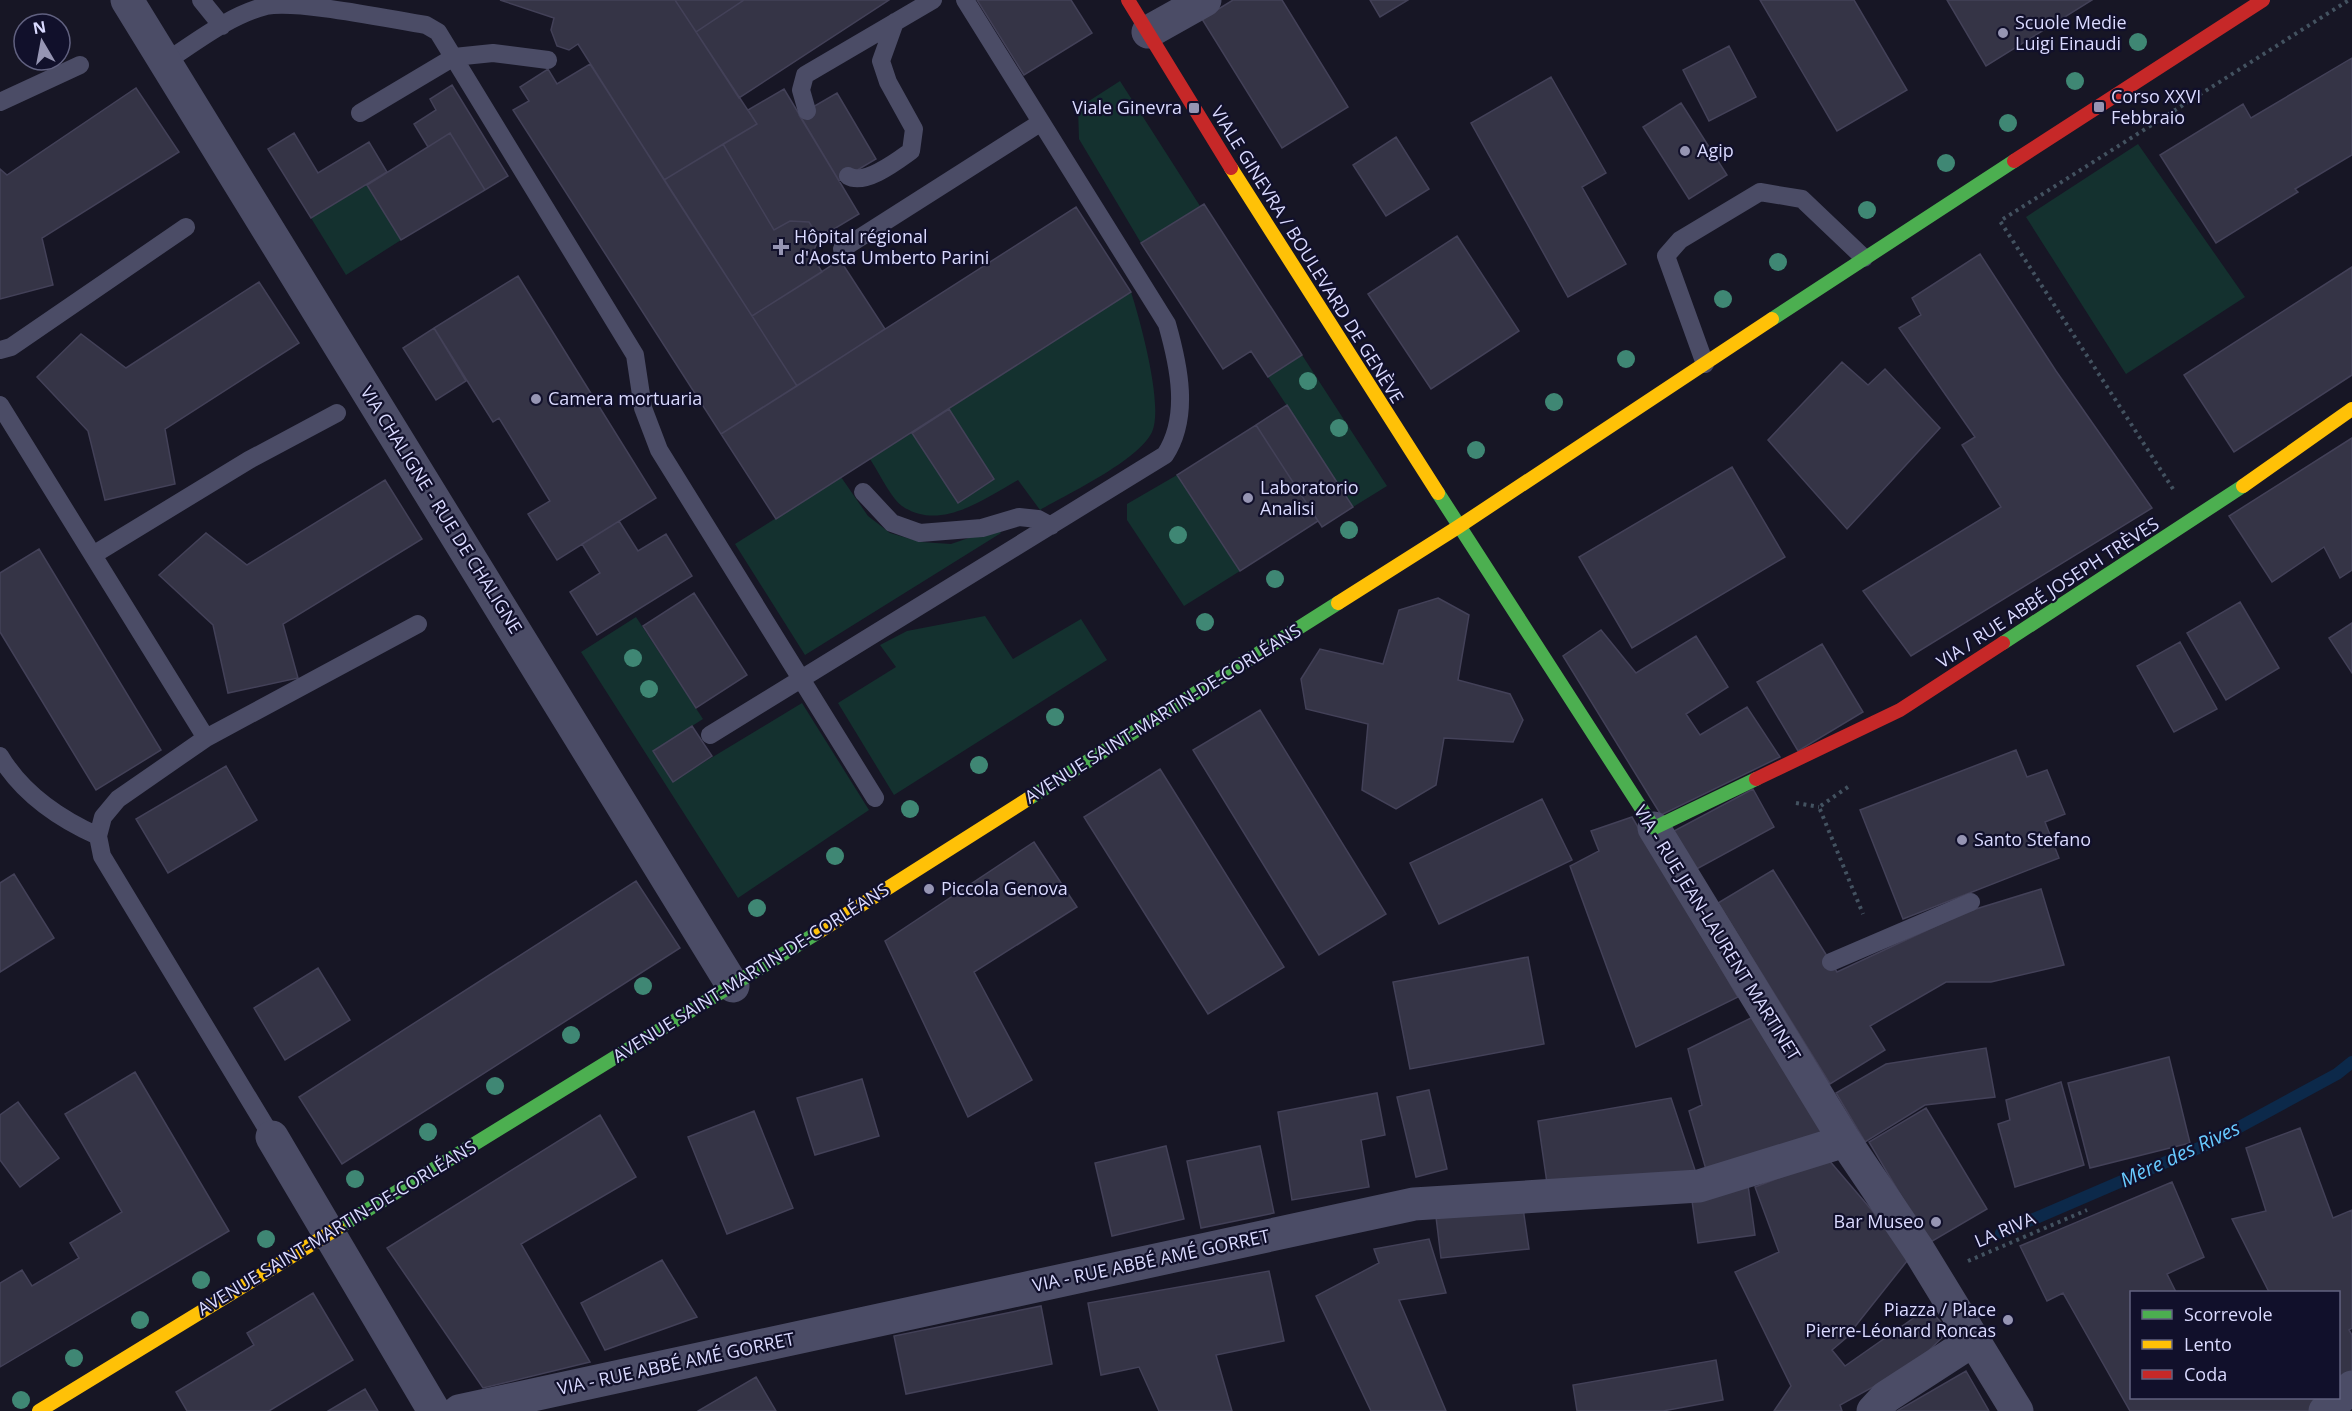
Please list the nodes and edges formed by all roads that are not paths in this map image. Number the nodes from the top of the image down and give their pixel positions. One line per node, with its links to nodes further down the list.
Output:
1 (127, 0): 13 (street, VIA CHALIGNE - RUE DE CHALIGNE)
2 (201, 0): 9 (lane)
3 (933, 0): 8 (lane)
4 (965, 0): 18 (lane)
5 (1128, 0): 10 (street, VIALE GINEVRA / BOULEVARD DE GENÈVE)
6 (1205, 0): 10 (street)
7 (2263, 0): 22 (street, AVENUE SAINT-MARTIN-DE-CORLÉANS)
8 (895, 22): 16 (lane); 19 (lane)
9 (222, 26): 11 (lane); 13 (lane)
10 (1148, 32): 30 (street, VIALE GINEVRA / BOULEVARD DE GENÈVE)
11 (454, 57): 12 (lane); 17 (lane); 33 (lane)
12 (548, 60)
13 (165, 62): 42 (street, VIA CHALIGNE - RUE DE CHALIGNE)
14 (80, 65): 15 (lane)
15 (0, 102)
16 (807, 111)
17 (360, 113)
18 (1040, 123): 21 (lane); 29 (lane)
19 (848, 176)
20 (186, 227): 23 (lane)
21 (842, 249)
22 (1864, 258): 24 (street, AVENUE SAINT-MARTIN-DE-CORLÉANS); 24 (lane)
23 (0, 350)
24 (1705, 364): 30 (street, AVENUE SAINT-MARTIN-DE-CORLÉANS)
25 (0, 405): 31 (lane)
26 (2352, 409): 38 (street, VIA / RUE ABBÉ JOSEPH TRÈVES)
27 (338, 413): 31 (lane)
28 (863, 492): 29 (lane)
29 (1051, 526): 33 (lane)
30 (1458, 527): 38 (street, VIA - RUE JEAN-LAURENT MARTINET); 42 (street, AVENUE SAINT-MARTIN-DE-CORLÉANS)
31 (93, 555): 35 (lane)
32 (418, 624): 35 (lane)
33 (802, 680): 34 (lane); 37 (lane)
34 (710, 735)
35 (206, 738): 39 (lane)
36 (0, 756): 39 (lane)
37 (875, 798)
38 (1654, 828): 44 (street, VIA - RUE JEAN-LAURENT MARTINET)
39 (98, 836): 43 (lane)
40 (1971, 902): 41 (lane)
41 (1831, 962)
42 (734, 986): 45 (street, AVENUE SAINT-MARTIN-DE-CORLÉANS)
43 (272, 1137): 45 (street)
44 (1845, 1142): 46 (street, VIA - RUE JEAN-LAURENT MARTINET); 52 (street, VIA - RUE ABBÉ AMÉ GORRET)
45 (328, 1233): 50 (street, AVENUE SAINT-MARTIN-DE-CORLÉANS); 51 (street)
46 (1974, 1340): 53 (street); 54 (street, VIA - RUE JEAN-LAURENT MARTINET)
47 (2352, 1387): 48 (street)
48 (2340, 1398)
49 (2338, 1399): 55 (street)
50 (39, 1411)
51 (434, 1411)
52 (459, 1411)
53 (1873, 1411)
54 (2017, 1411)
55 (2325, 1411)

